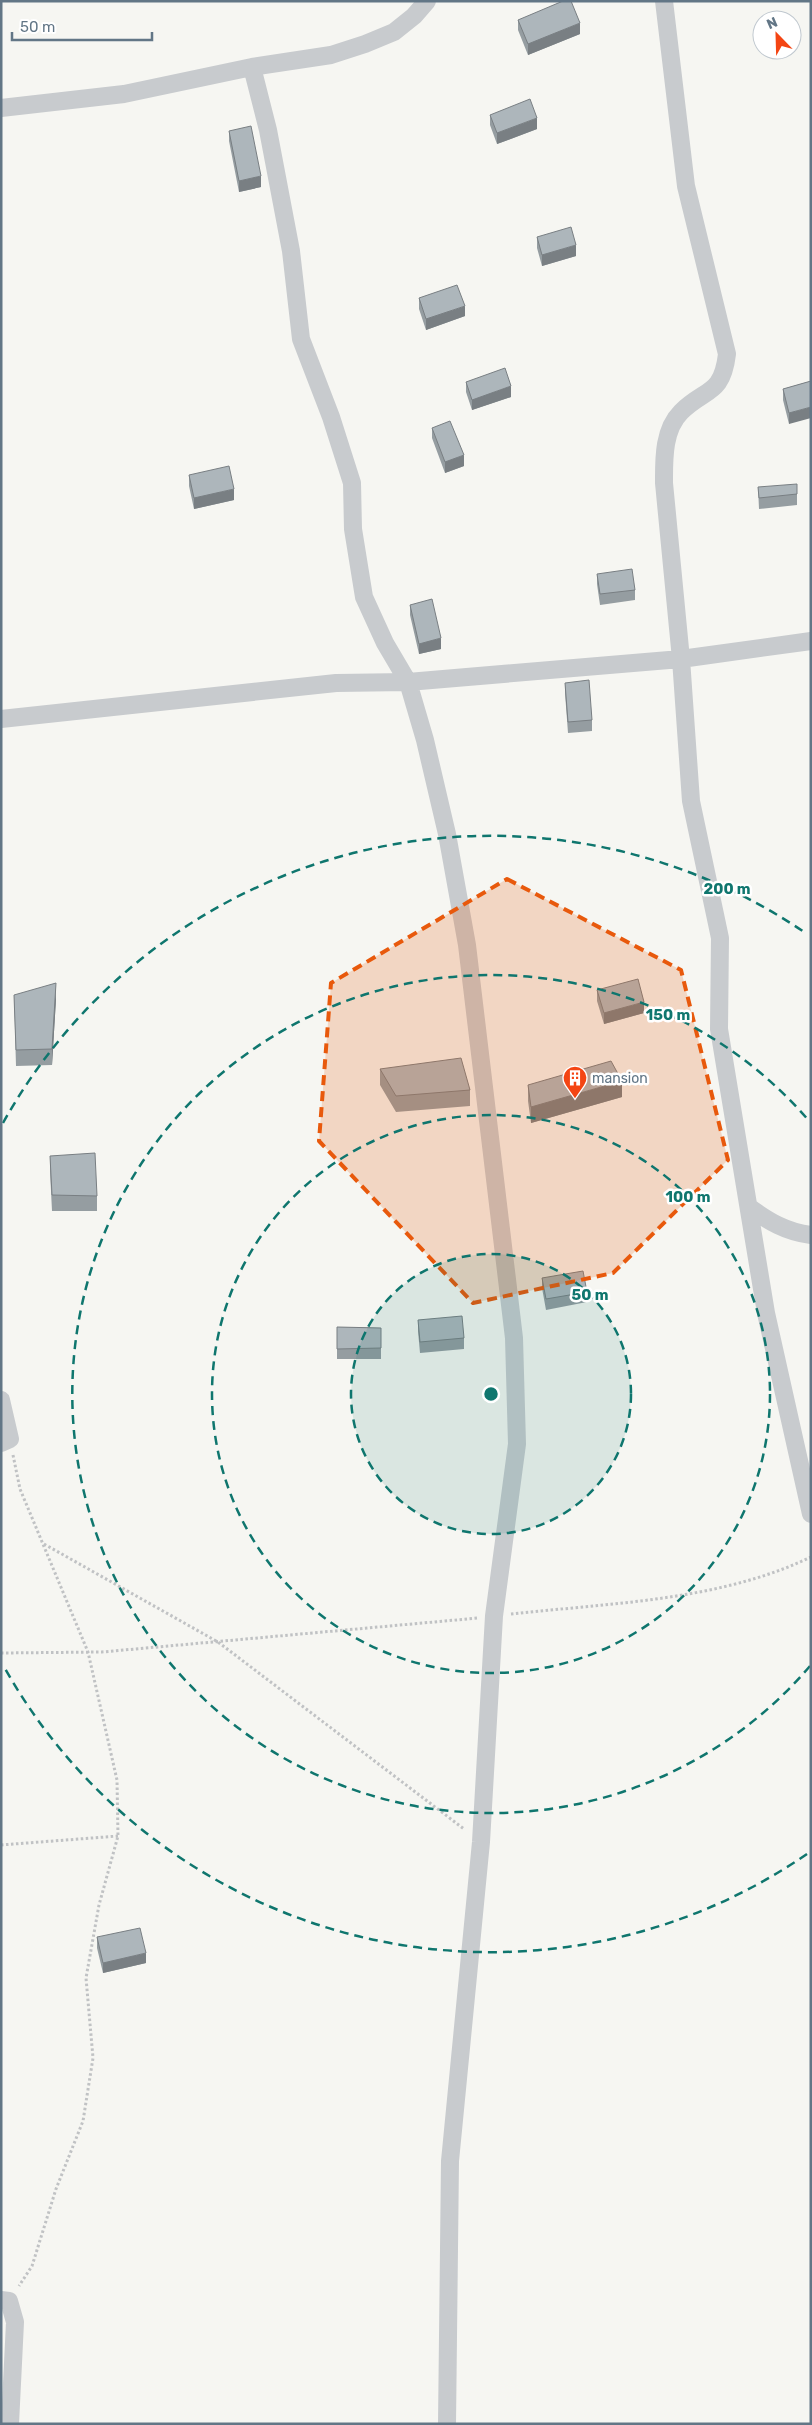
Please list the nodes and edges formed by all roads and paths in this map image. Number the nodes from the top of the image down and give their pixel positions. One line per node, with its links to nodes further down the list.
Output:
1 (426, 1): 3 (street)
2 (664, 1): 6 (street)
3 (252, 67): 4 (street); 7 (street)
4 (1, 108)
5 (811, 640): 6 (street)
6 (681, 659): 7 (street); 9 (street)
7 (408, 682): 8 (street); 16 (street)
8 (1, 719)
9 (749, 1207): 10 (street); 13 (street)
10 (811, 1235)
11 (1, 1400): 12 (street)
12 (6, 1441): 14 (path)
13 (811, 1514)
14 (43, 1544): 17 (path); 19 (path)
15 (811, 1557): 16 (path)
16 (494, 1616): 17 (path); 21 (street)
17 (218, 1642): 19 (path); 21 (path)
18 (1, 1652): 19 (path)
19 (88, 1652): 20 (path)
20 (118, 1836): 22 (path); 23 (path)
21 (481, 1842): 27 (street)
22 (1, 1845)
23 (5, 2300): 24 (street)
24 (15, 2322): 25 (street); 26 (street)
25 (1, 2341)
26 (10, 2424)
27 (447, 2424)

